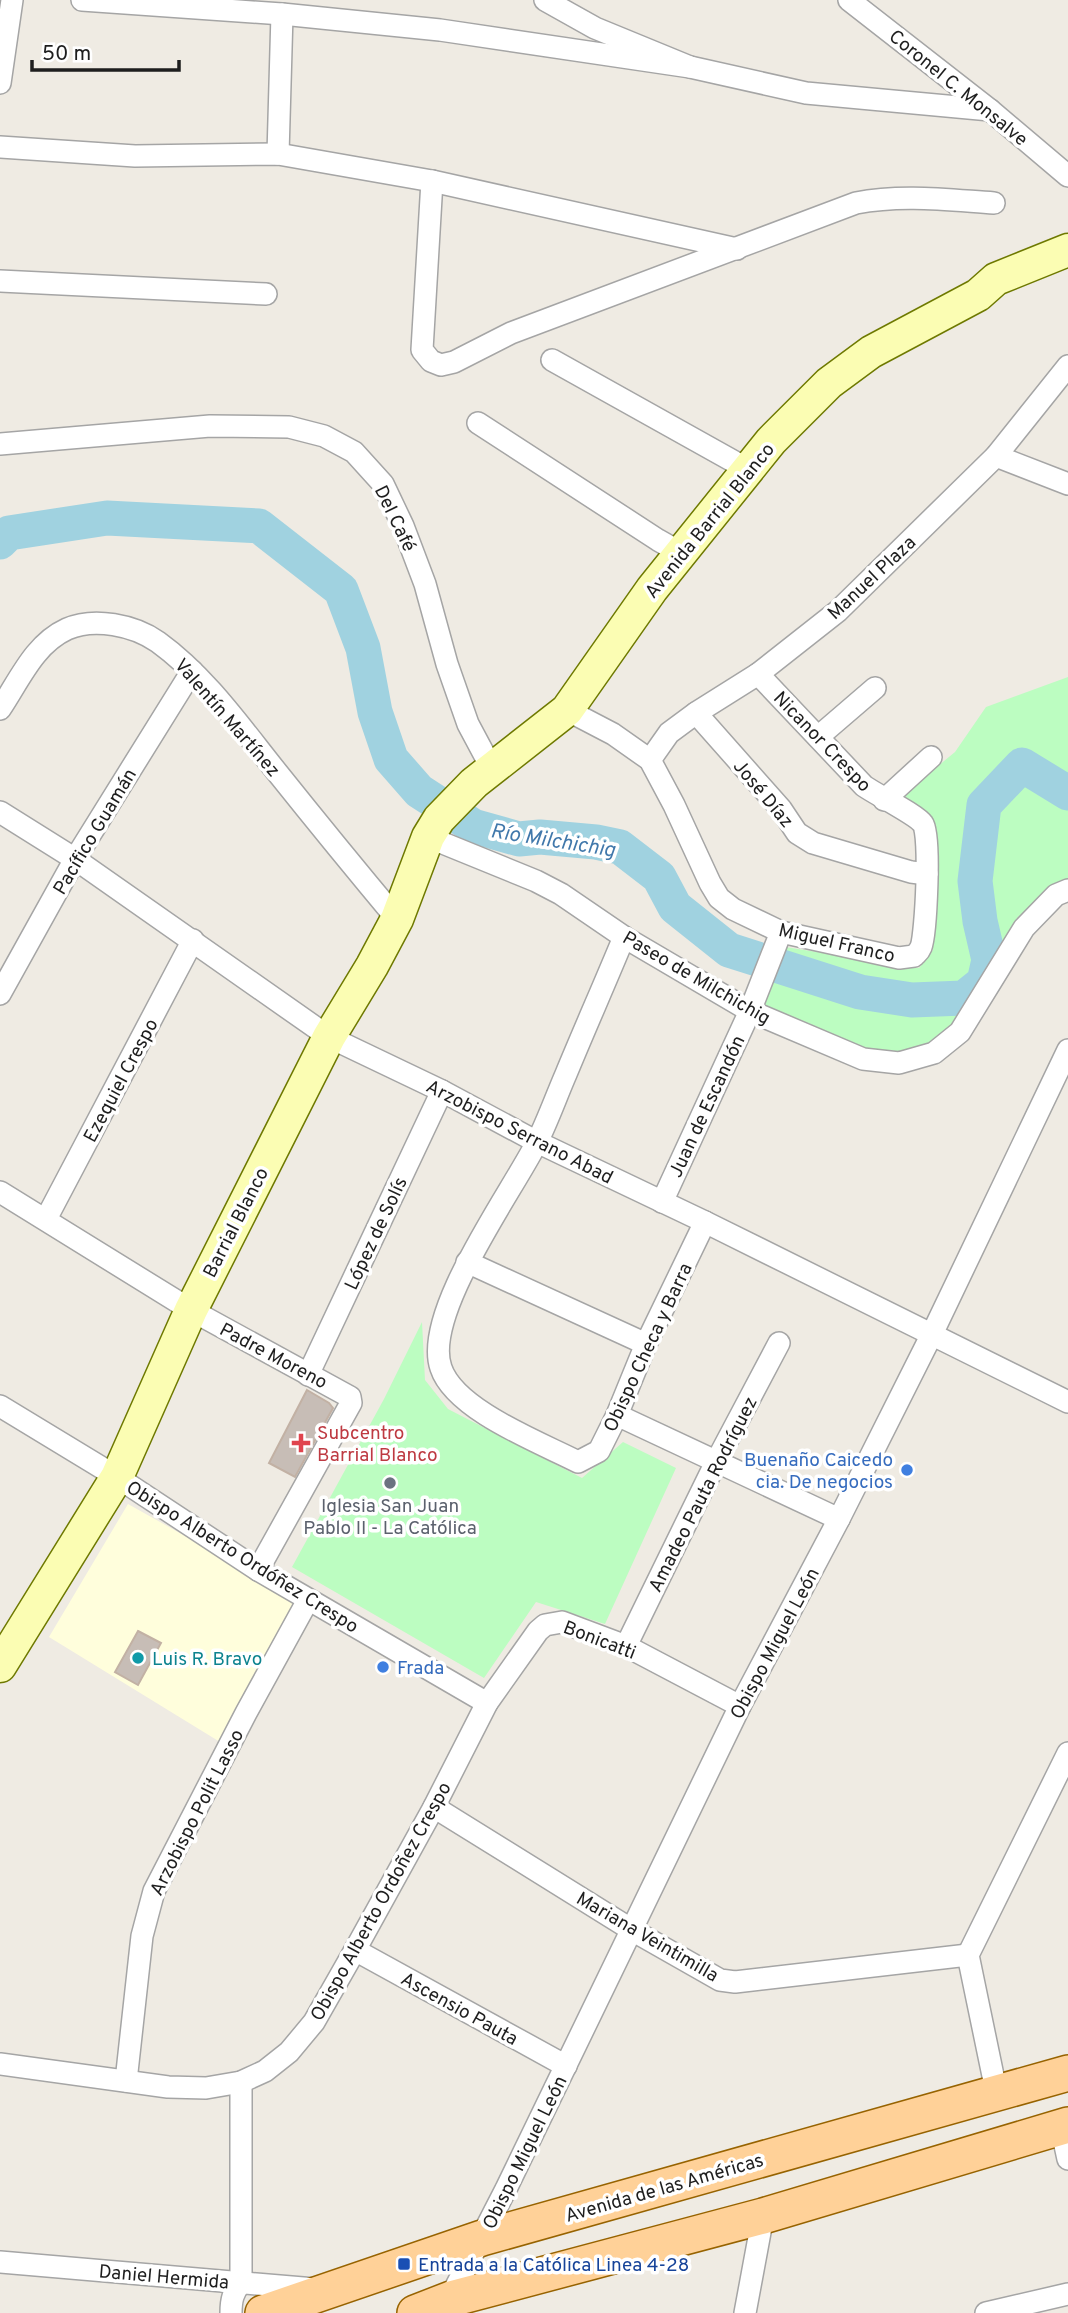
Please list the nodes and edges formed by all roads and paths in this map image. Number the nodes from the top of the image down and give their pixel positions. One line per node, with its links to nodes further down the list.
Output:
1 (12, 0): 7 (street)
2 (82, 0): 5 (street)
3 (545, 0): 6 (street)
4 (849, 0): 8 (street, Coronel C. Monsalve)
5 (282, 14): 6 (street); 10 (street)
6 (690, 67): 8 (street)
7 (0, 83)
8 (990, 110): 11 (street, Coronel C. Monsalve)
9 (0, 147): 10 (street)
10 (278, 154): 12 (street)
11 (1068, 176)
12 (432, 181): 14 (street); 14 (street)
13 (994, 203): 14 (street)
14 (737, 249)
15 (1068, 250): 19 (street, Avenida Barrial Blanco)
16 (1068, 269): 19 (street, Avenida Barrial Blanco)
17 (0, 281): 18 (street)
18 (266, 294)
19 (978, 295): 25 (street, Avenida Barrial Blanco)
20 (552, 360): 25 (street)
21 (1068, 366): 24 (street, Manuel Plaza)
22 (478, 423): 27 (street)
23 (0, 444): 37 (street, Del Café)
24 (996, 456): 26 (street); 29 (street, Manuel Plaza)
25 (749, 470): 27 (street, Avenida Barrial Blanco)
26 (1068, 484)
27 (681, 553): 32 (street, Avenida Barrial Blanco)
28 (192, 671): 31 (street, Valentín Martínez); 42 (street, Pacífico Guamán); 45 (street, Valentín Martínez)
29 (758, 674): 33 (street, Manuel Plaza); 34 (street, Nicanor Crespo)
30 (875, 688): 34 (street)
31 (0, 709)
32 (566, 710): 36 (street, Miguel Franco); 37 (street, Avenida Barrial Blanco)
33 (696, 713): 36 (street, Manuel Plaza); 43 (street, José Díaz)
34 (818, 737): 38 (street, Nicanor Crespo)
35 (930, 757): 38 (street)
36 (650, 760): 47 (street, Miguel Franco)
37 (483, 776): 40 (street, Barrial Blanco)
38 (884, 800): 41 (street, Nicanor Crespo)
39 (0, 812): 42 (street, Arzobispo Serrano Abad)
40 (433, 828): 45 (street, Barrial Blanco); 46 (street, Paseo de Milchichig)
41 (926, 828): 43 (street, Miguel Franco)
42 (75, 859): 48 (street, Arzobispo Serrano Abad); 49 (street, Pacífico Guamán)
43 (927, 874): 47 (street, Miguel Franco)
44 (1068, 890): 50 (street, Paseo de Milchichig)
45 (397, 919): 51 (street, Barrial Blanco)
46 (624, 937): 50 (street, Paseo de Milchichig); 54 (street)
47 (778, 939): 50 (street, Juan de Escandón)
48 (193, 940): 51 (street, Arzobispo Serrano Abad); 57 (street, Ezequiel Crespo)
49 (0, 994)
50 (753, 1002): 56 (street, Juan de Escandón)
51 (329, 1037): 53 (street, Arzobispo Serrano Abad); 60 (street, Barrial Blanco)
52 (1068, 1050): 61 (street, Obispo Miguel León)
53 (442, 1091): 54 (street, Arzobispo Serrano Abad); 64 (street, López de Solís)
54 (537, 1142): 56 (street, Arzobispo Serrano Abad); 59 (street)
55 (0, 1192): 57 (street, Padre Moreno)
56 (662, 1202): 58 (street, Arzobispo Serrano Abad)
57 (46, 1219): 60 (street, Padre Moreno)
58 (705, 1222): 61 (street, Arzobispo Serrano Abad); 63 (street, Obispo Checa y Barra)
59 (467, 1262): 63 (street); 67 (street, Obispo Checa y Barra)
60 (191, 1310): 64 (street, Padre Moreno); 69 (street, Barrial Blanco)
61 (932, 1334): 65 (street, Arzobispo Serrano Abad); 70 (street, Obispo Miguel León)
62 (779, 1343): 68 (street, Amadeo Pauta Rodríguez)
63 (646, 1344): 67 (street, Obispo Checa y Barra)
64 (308, 1376): 71 (street, Padre Moreno)
65 (1068, 1402)
66 (0, 1406): 69 (street, Obispo Alberto Ordóñez Crespo)
67 (617, 1415): 68 (street)
68 (716, 1462): 70 (street); 73 (street, Amadeo Pauta Rodríguez)
69 (117, 1477): 71 (street, Obispo Alberto Ordóñez Crespo); 74 (street, Barrial Blanco)
70 (839, 1519): 76 (street, Obispo Miguel León)
71 (258, 1570): 72 (street, Obispo Alberto Ordóñez Crespo)
72 (308, 1600): 75 (street, Obispo Alberto Ordóñez Crespo); 85 (street, Arzobispo Polit Lasso)
73 (626, 1646): 75 (street, Bonicatti); 76 (street, Bonicatti)
74 (0, 1666)
75 (487, 1703): 78 (street, Obispo Alberto Ordoñez Crespo)
76 (740, 1706): 79 (street, Obispo Miguel León)
77 (1068, 1753): 81 (street)
78 (434, 1807): 79 (street, Mariana Veintimilla); 80 (street, Obispo Alberto Ordoñez Crespo)
79 (632, 1930): 81 (street, Mariana Veintimilla); 83 (street, Obispo Miguel León)
80 (355, 1950): 83 (street, Ascensio Pauta); 86 (street, Obispo Alberto Ordoñez Crespo)
81 (968, 1955): 87 (street)
82 (0, 2064): 85 (street, Obispo Alberto Ordoñez Crespo)
83 (566, 2066): 90 (street, Obispo Miguel León)
84 (1068, 2073): 87 (main road, Avenida de las Américas)
85 (126, 2081): 86 (street, Obispo Alberto Ordoñez Crespo)
86 (242, 2082): 92 (street)
87 (997, 2095): 90 (main road, Avenida de las Américas)
88 (1066, 2137): 89 (main road)
89 (763, 2216): 95 (main road); 99 (street)
90 (482, 2238): 93 (main road, Avenida de las Américas); 95 (street, Obispo Miguel León)
91 (0, 2262): 92 (street, Daniel Hermida)
92 (242, 2283): 93 (street, Daniel Hermida); 96 (street)
93 (327, 2290): 97 (main road, Avenida de las Américas)
94 (1068, 2294): 100 (street)
95 (445, 2306): 98 (main road)
96 (231, 2313)
97 (264, 2313)
98 (415, 2313)
99 (745, 2313)
100 (986, 2313)

